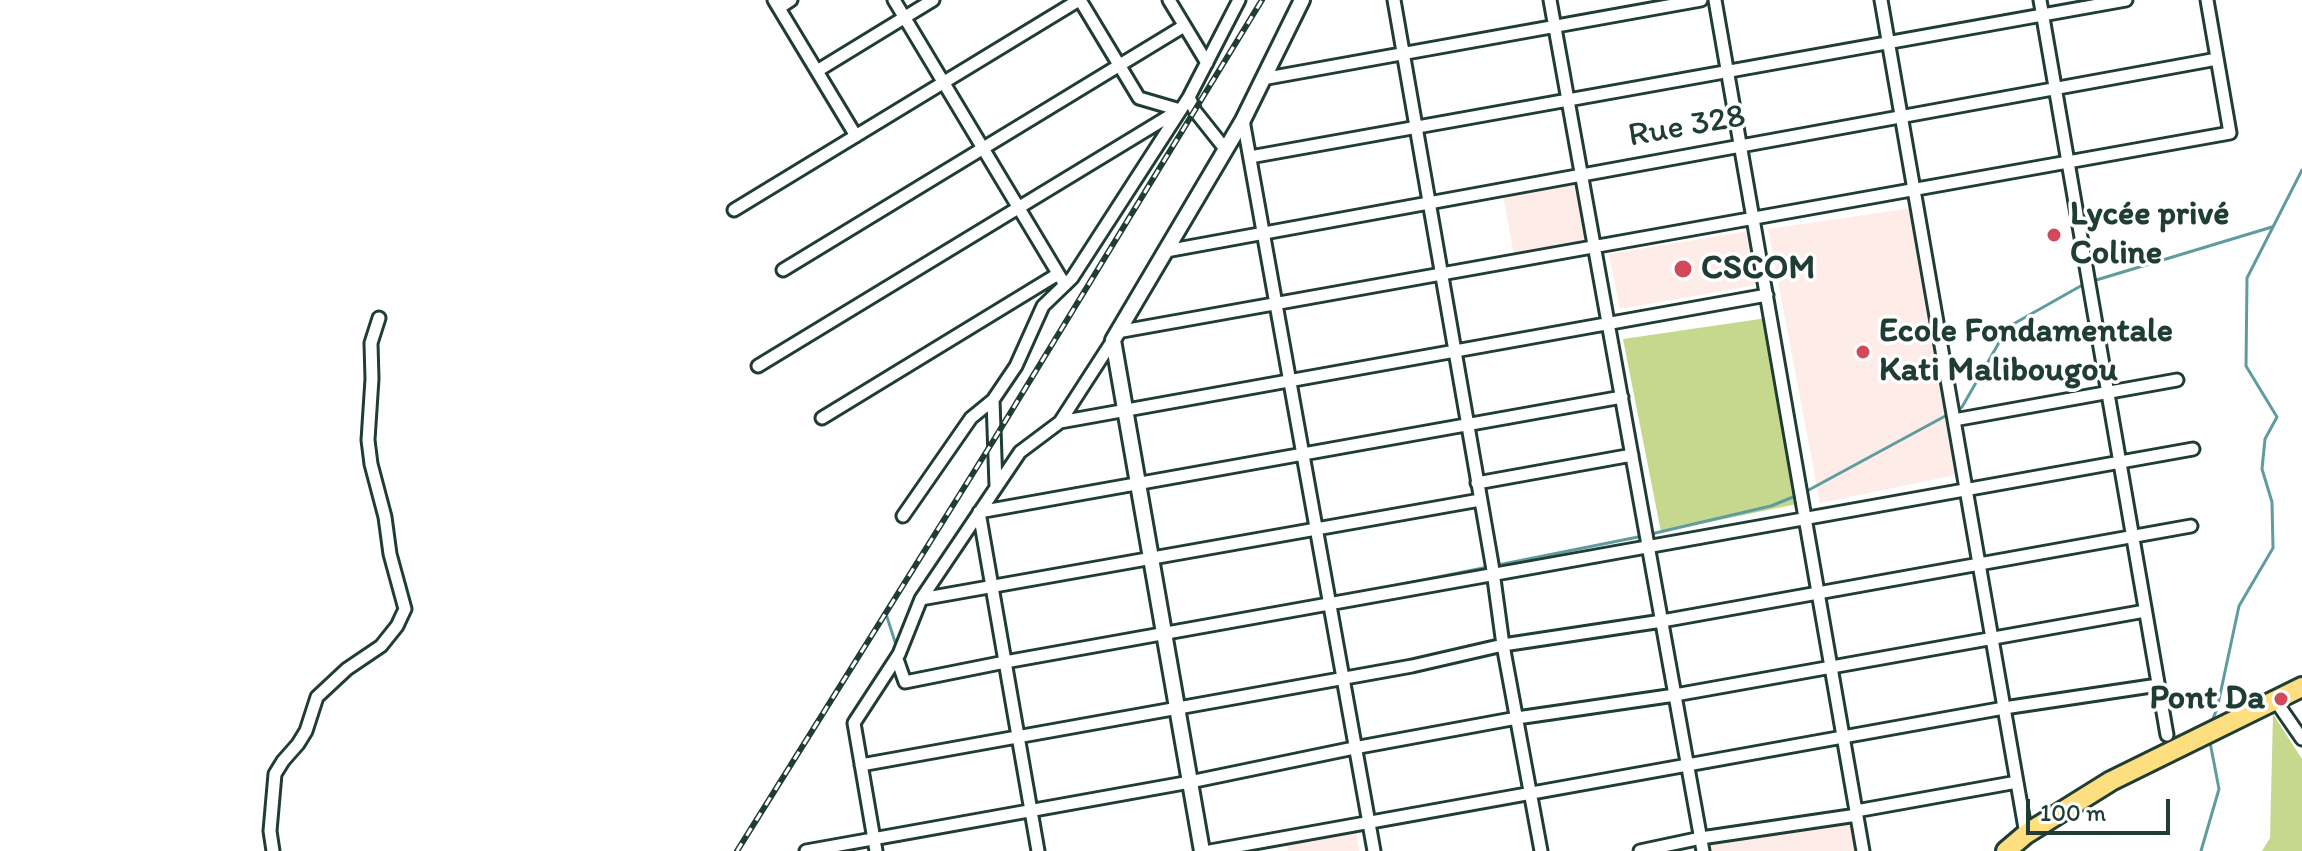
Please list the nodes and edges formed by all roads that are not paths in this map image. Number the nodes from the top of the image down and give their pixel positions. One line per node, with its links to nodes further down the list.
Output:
1 (791, 0): 16 (street)
2 (894, 0): 18 (street)
3 (933, 0): 18 (street)
4 (1079, 0): 25 (street); 29 (street)
5 (1169, 0): 19 (street)
6 (1239, 0): 24 (street)
7 (1302, 0): 28 (street)
8 (1394, 0): 22 (street)
9 (1550, 0): 20 (street)
10 (1701, 0): 20 (street)
11 (1715, 0): 27 (street)
12 (1881, 0): 21 (street)
13 (2040, 0): 17 (street)
14 (2126, 0): 17 (street)
15 (2207, 0): 23 (street)
16 (776, 4): 26 (street)
17 (2043, 15): 21 (street); 30 (street)
18 (905, 18): 26 (street); 29 (street)
19 (1184, 26): 24 (street); 25 (street)
20 (1555, 26): 22 (street); 32 (street)
21 (1889, 43): 27 (street); 34 (street)
22 (1403, 53): 28 (street); 36 (street)
23 (2217, 59): 30 (street, Rue 328); 42 (street)
24 (1207, 63): 31 (street)
25 (1119, 65): 33 (street); 39 (street)
26 (817, 71): 37 (street)
27 (1728, 71): 32 (street); 38 (street)
28 (1262, 79): 35 (street)
29 (943, 82): 37 (street); 39 (street)
30 (2055, 89): 34 (street, Rue 328); 42 (street)
31 (1189, 97): 33 (street); 40 (street)
32 (1568, 100): 36 (street); 43 (street)
33 (1180, 110): 46 (street); 54 (street)
34 (1902, 117): 38 (street, Rue 328); 44 (street)
35 (1243, 120): 40 (street); 41 (street)
36 (1416, 127): 41 (street); 45 (street)
37 (856, 136): 47 (street)
38 (1741, 146): 43 (street, Rue 328); 48 (street)
39 (983, 148): 46 (street); 52 (street)
40 (1226, 150): 51 (street)
41 (1250, 157): 49 (street)
42 (2068, 162): 44 (street); 64 (street)
43 (1582, 175): 45 (street, Rue 328); 50 (street)
44 (1915, 189): 48 (street); 69 (street)
45 (1429, 203): 49 (street, Rue 328); 53 (street)
46 (1019, 208): 54 (street); 61 (street)
47 (734, 210)
48 (1753, 218): 50 (street); 55 (street)
49 (1263, 233): 51 (street, Rue 328); 56 (street)
50 (1594, 247): 53 (street); 58 (street)
51 (1166, 251): 59 (street)
52 (783, 270)
53 (1441, 274): 56 (street); 60 (street)
54 (1062, 280): 66 (street); 68 (street)
55 (1767, 295): 58 (street); 83 (street)
56 (1276, 304): 59 (street); 63 (street)
57 (379, 318): 127 (street)
58 (1608, 323): 60 (street); 65 (street)
59 (1115, 336): 67 (street); 70 (street)
60 (1454, 351): 63 (street); 71 (street)
61 (758, 366)
62 (2177, 380): 64 (street)
63 (1290, 381): 67 (street); 73 (street)
64 (2108, 393): 69 (street); 75 (street)
65 (1622, 397): 71 (street); 74 (street)
66 (993, 400): 78 (street); 82 (street)
67 (1125, 410): 70 (street); 77 (street)
68 (822, 418)
69 (1954, 420): 79 (street)
70 (1060, 422): 78 (street)
71 (1467, 425): 73 (street); 76 (street)
72 (2193, 449): 75 (street)
73 (1303, 454): 77 (street); 85 (street)
74 (1632, 455): 76 (street); 87 (street)
75 (2120, 462): 79 (street); 86 (street)
76 (1477, 483): 80 (street)
77 (1138, 484): 81 (street); 88 (street)
78 (996, 487): 81 (street)
79 (1966, 489): 83 (street); 89 (street)
80 (1480, 500): 85 (street); 90 (street)
81 (979, 512): 91 (street); 93 (street)
82 (903, 516)
83 (1805, 518): 87 (street); 92 (street)
84 (2191, 526): 86 (street)
85 (1316, 530): 88 (street); 94 (street)
86 (2133, 537): 89 (street); 95 (street)
87 (1648, 547): 90 (street); 96 (street)
88 (1151, 559): 91 (street); 97 (street)
89 (1979, 564): 92 (street); 98 (street)
90 (1493, 574): 94 (street); 99 (street)
91 (993, 588): 93 (street); 101 (street)
92 (1818, 593): 96 (street); 102 (street)
93 (921, 599): 100 (street)
94 (1330, 604): 97 (street); 103 (street)
95 (2145, 611): 98 (street); 104 (street)
96 (1662, 621): 99 (street); 106 (street)
97 (1164, 633): 101 (street); 108 (street)
98 (1992, 638): 102 (street); 109 (street)
99 (1503, 645): 103 (street); 110 (street)
100 (897, 659): 101 (street); 116 (street)
101 (1005, 662): 112 (street)
102 (1831, 667): 106 (street); 113 (street)
103 (1343, 678): 108 (street); 115 (street)
104 (2158, 685): 109 (street); 111 (street)
105 (2302, 687): 107 (highway)
106 (1675, 695): 110 (street); 117 (street)
107 (2275, 700): 114 (street); 124 (highway)
108 (1177, 708): 112 (street); 118 (street)
109 (2004, 708): 113 (street); 119 (street)
110 (1517, 718): 115 (street); 120 (street)
111 (2167, 735)
112 (1018, 737): 116 (street); 121 (street)
113 (1843, 737): 117 (street); 122 (street)
114 (2302, 739)
115 (1354, 748): 118 (street); 123 (street)
116 (861, 765): 125 (street)
117 (1688, 765): 120 (street); 126 (street)
118 (1190, 782): 121 (street); 130 (street)
119 (2017, 782): 122 (street); 124 (street)
120 (1531, 793): 123 (street); 133 (street)
121 (1031, 811): 125 (street); 129 (street)
122 (1857, 813): 126 (street); 135 (street)
123 (1369, 823): 131 (street); 132 (street)
124 (2026, 834): 136 (highway)
125 (875, 845): 128 (street)
126 (1702, 845): 134 (street)
127 (273, 851)
128 (806, 851)
129 (1038, 851)
130 (1202, 851)
131 (1210, 851)
132 (1374, 851)
133 (1541, 851)
134 (1640, 851)
135 (1863, 851)
136 (2006, 851)

